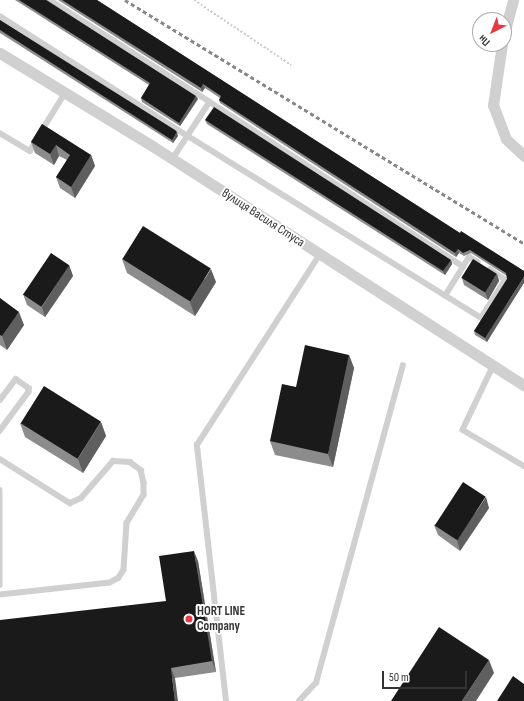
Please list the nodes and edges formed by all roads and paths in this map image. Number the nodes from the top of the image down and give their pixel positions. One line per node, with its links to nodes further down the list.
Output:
1 (50, 0): 10 (lane)
2 (194, 0): 8 (path)
3 (512, 0): 4 (street)
4 (509, 12)
5 (0, 16): 12 (lane)
6 (501, 52): 13 (street)
7 (0, 53): 9 (street, вулиця Василя Стуса)
8 (291, 64)
9 (65, 93): 11 (lane); 14 (street, вулиця Василя Стуса)
10 (210, 102): 12 (lane); 16 (lane)
11 (0, 133)
12 (188, 136): 14 (lane); 17 (lane)
13 (524, 156)
14 (173, 159): 15 (street, вулиця Василя Стуса)
15 (320, 254): 19 (street, вулиця Василя Стуса); 28 (lane)
16 (463, 266): 17 (lane); 17 (lane)
17 (445, 296)
18 (403, 366): 29 (lane)
19 (494, 366): 20 (street, вулиця Василя Стуса); 24 (lane)
20 (524, 385)
21 (0, 400): 22 (lane)
22 (0, 431)
23 (0, 459): 27 (lane)
24 (524, 466)
25 (0, 490): 26 (lane)
26 (0, 585)
27 (0, 595)
28 (226, 701)
29 (299, 701)

